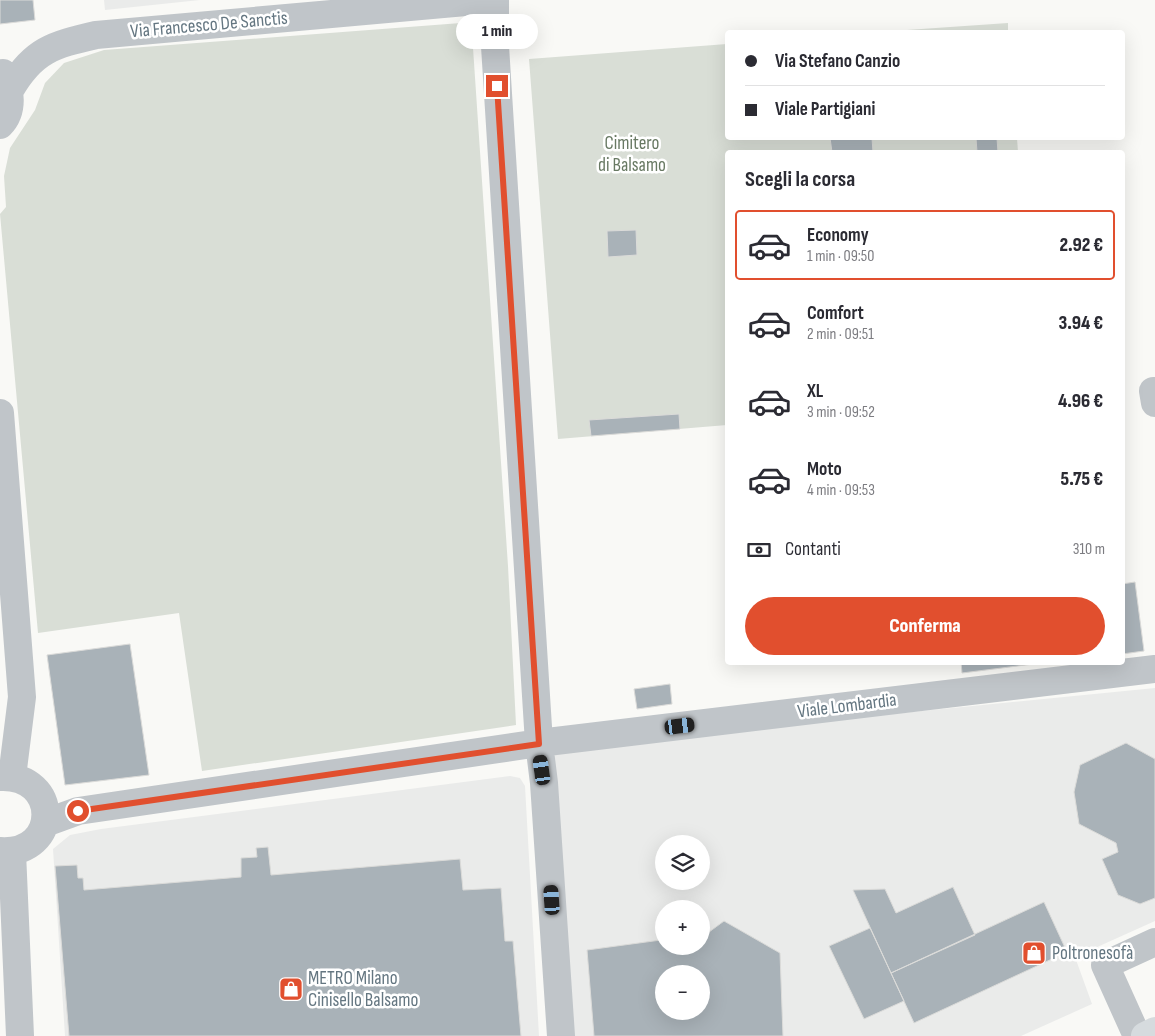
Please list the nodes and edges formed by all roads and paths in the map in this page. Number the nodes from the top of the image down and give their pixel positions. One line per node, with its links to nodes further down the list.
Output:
1 (488, 0): 3 (street, Via Francesco De Sanctis)
2 (495, 0): 8 (street)
3 (312, 8): 4 (street, Via Francesco De Sanctis)
4 (5, 80): 5 (street)
5 (0, 125)
6 (0, 413): 9 (street)
7 (1155, 668): 8 (street, Viale Lombardia)
8 (539, 744): 10 (street, Viale Lombardia); 15 (street)
9 (6, 777): 10 (street)
10 (45, 823): 11 (street)
11 (6, 852): 14 (street)
12 (1155, 942): 16 (street)
13 (1155, 1031): 17 (highway)
14 (20, 1036)
15 (562, 1036)
16 (1136, 1036)
17 (1145, 1036)

